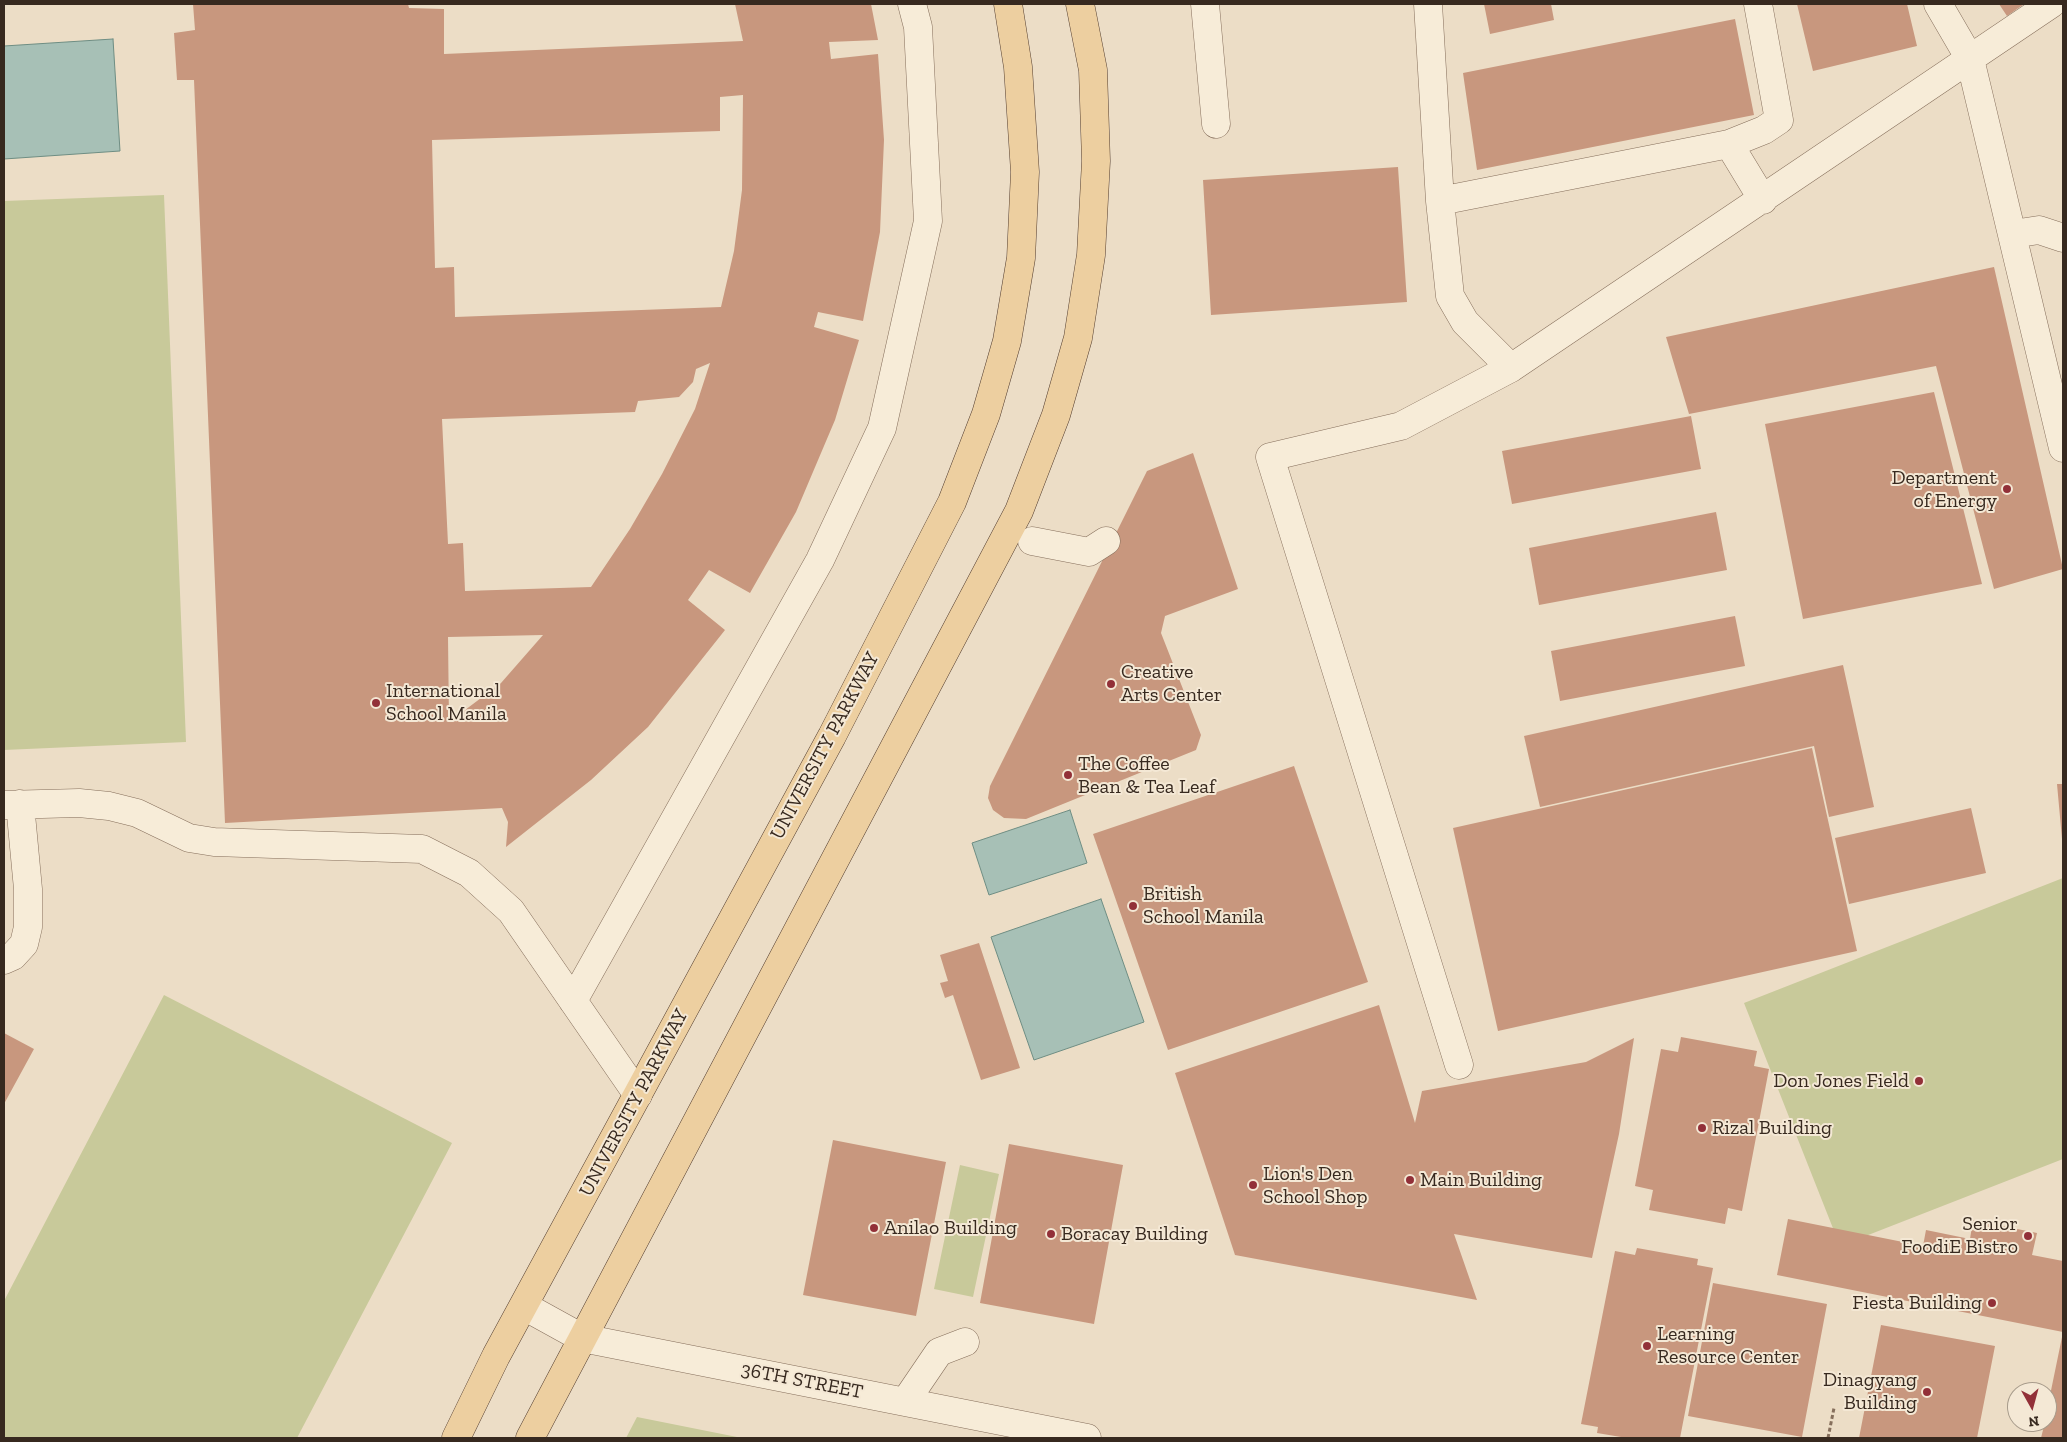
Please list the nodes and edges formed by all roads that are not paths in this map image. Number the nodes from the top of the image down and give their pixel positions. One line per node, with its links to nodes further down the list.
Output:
1 (912, 4): 22 (street)
2 (1008, 4): 24 (main road, UNIVERSITY PARKWAY)
3 (1080, 4): 26 (main road)
4 (1205, 4): 10 (street)
5 (1428, 4): 13 (street)
6 (1758, 4): 11 (street)
7 (1938, 4): 9 (street)
8 (2051, 4): 9 (street)
9 (1970, 59): 12 (street); 14 (street)
10 (1216, 124)
11 (1729, 144): 12 (street); 13 (street)
12 (1763, 200): 16 (street)
13 (1440, 201): 16 (street)
14 (2013, 234): 15 (street); 17 (street)
15 (2063, 238)
16 (1511, 368): 23 (street)
17 (2063, 448)
18 (1032, 541): 19 (street)
19 (1106, 541)
20 (12, 805): 21 (street); 22 (street)
21 (4, 960)
22 (573, 1001): 24 (street)
23 (1459, 1065)
24 (638, 1095): 25 (main road, UNIVERSITY PARKWAY)
25 (524, 1306): 26 (street, 36TH STREET); 29 (main road, UNIVERSITY PARKWAY)
26 (582, 1338): 28 (street, 36TH STREET); 30 (main road)
27 (965, 1342): 28 (street)
28 (905, 1402): 31 (street, 36TH STREET)
29 (456, 1438)
30 (530, 1438)
31 (1087, 1438)

